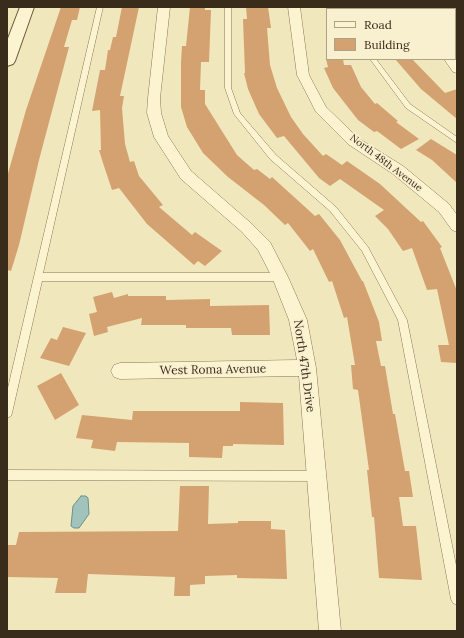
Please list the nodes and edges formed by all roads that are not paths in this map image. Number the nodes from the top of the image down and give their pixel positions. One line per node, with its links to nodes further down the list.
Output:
1 (27, 7): 8 (street)
2 (100, 7): 12 (lane)
3 (164, 7): 13 (street, North 47th Drive)
4 (228, 7): 19 (lane)
5 (294, 7): 11 (street, North 48th Avenue)
6 (373, 60): 10 (lane)
7 (451, 60): 9 (street)
8 (7, 61)
9 (457, 68)
10 (457, 141)
11 (457, 226)
12 (40, 277): 13 (lane); 16 (lane)
13 (280, 277): 14 (street, North 47th Drive)
14 (307, 368): 15 (street, West Roma Avenue); 18 (street, North 47th Drive)
15 (120, 371)
16 (7, 414)
17 (7, 475): 18 (lane)
18 (317, 476): 20 (street, North 47th Drive)
19 (457, 599)
20 (330, 631)

